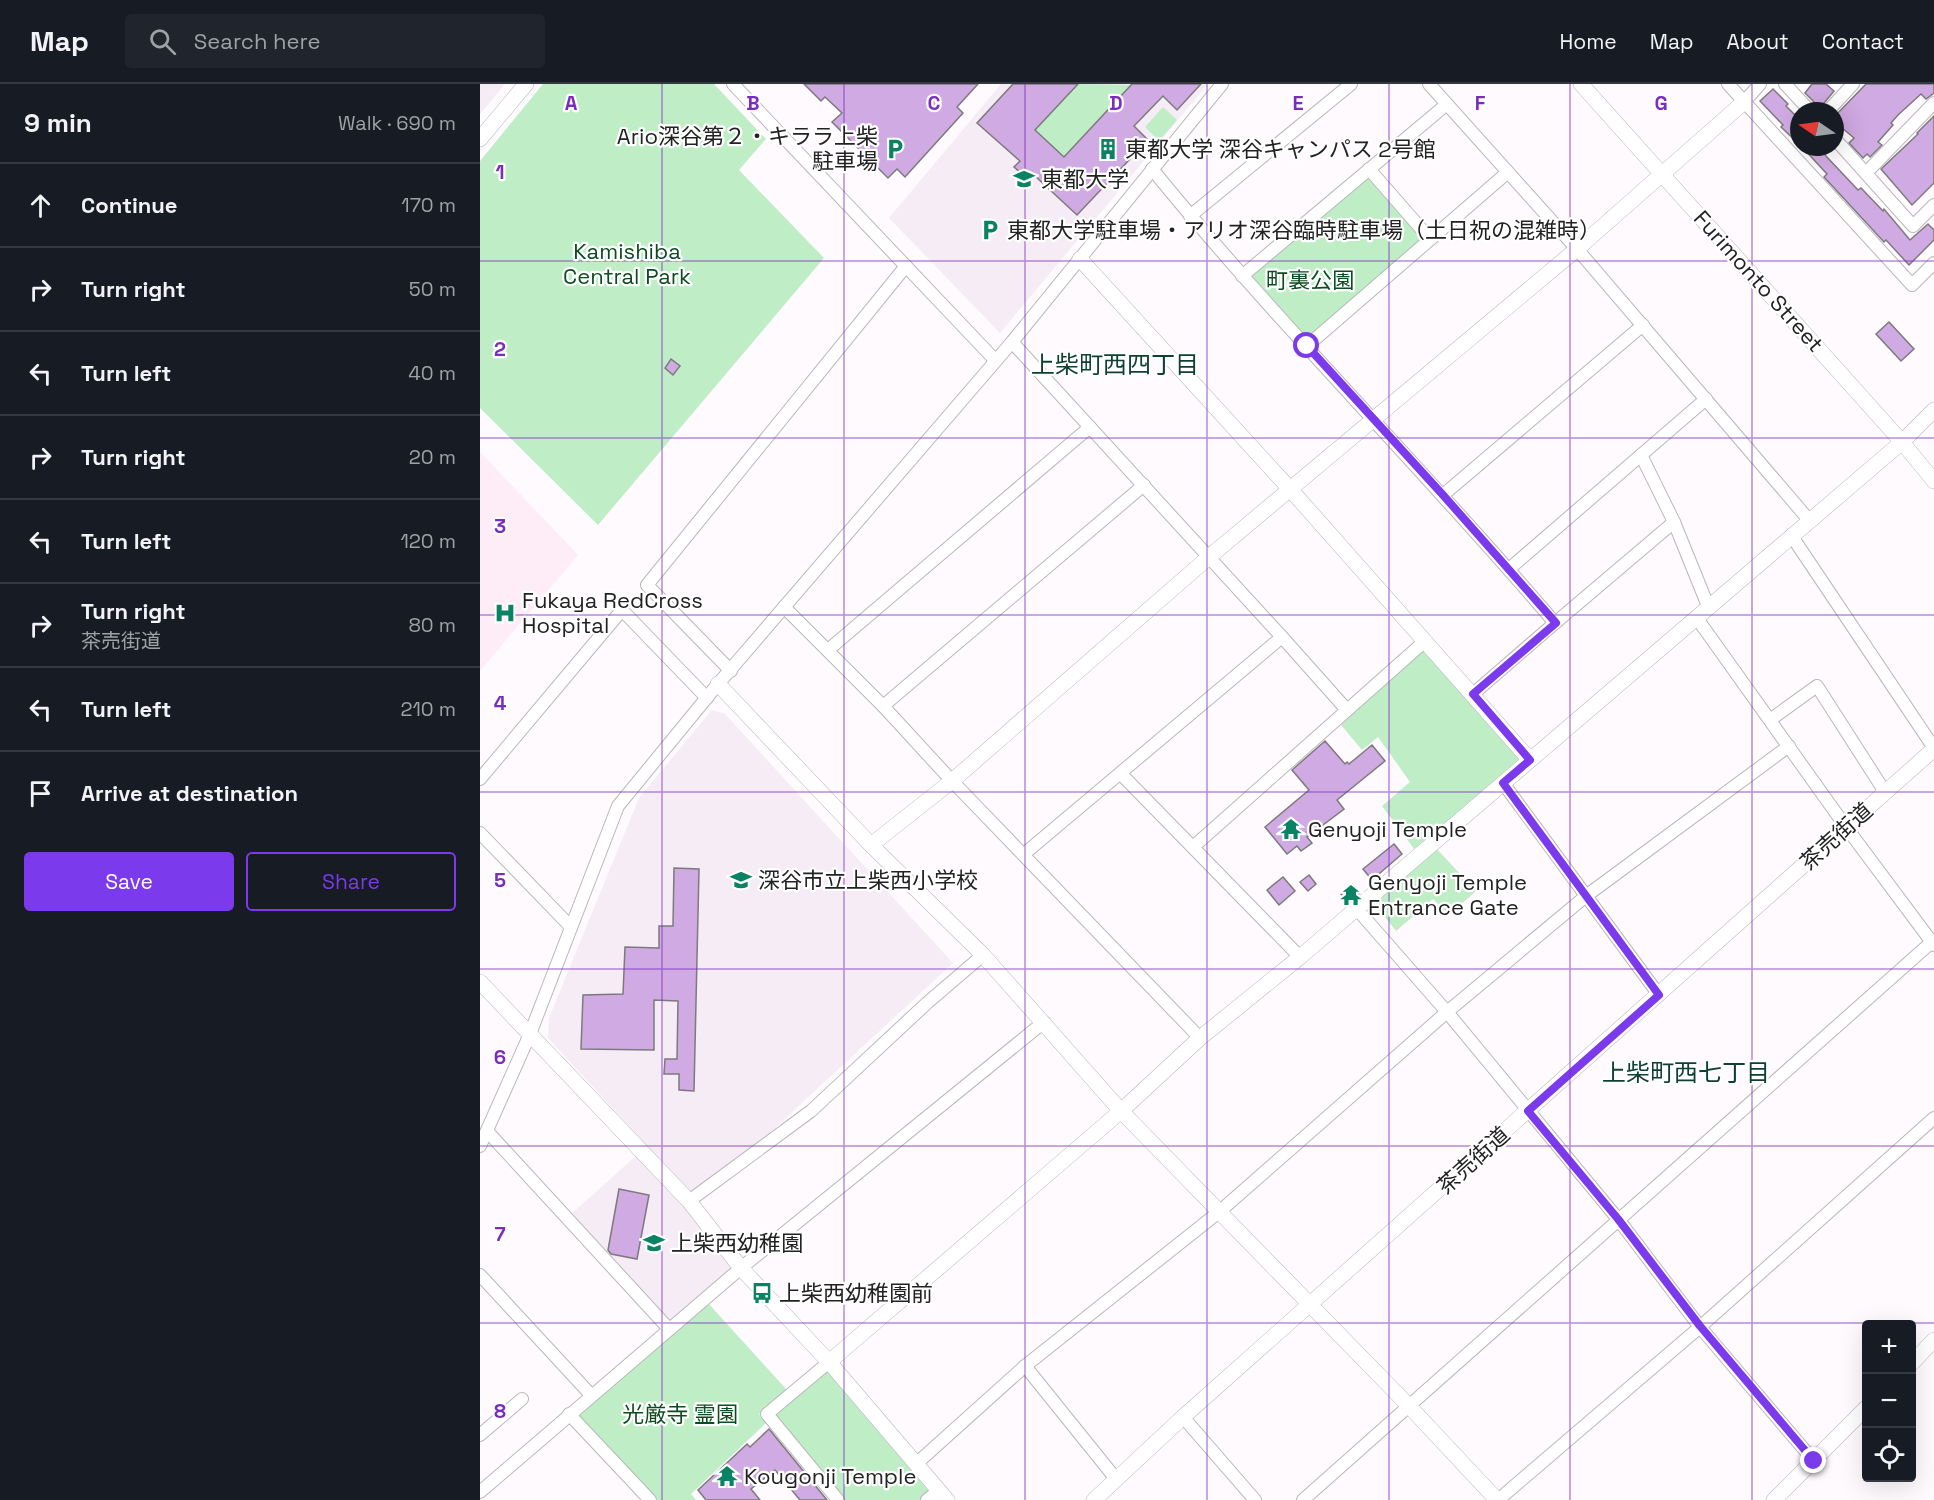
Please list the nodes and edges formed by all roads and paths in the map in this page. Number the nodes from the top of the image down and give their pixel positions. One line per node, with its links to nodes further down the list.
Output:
1 (526, 84): 16 (street)
2 (733, 84): 29 (street)
3 (1222, 84): 18 (street)
4 (1351, 84): 24 (street)
5 (1429, 84): 15 (street)
6 (1581, 84): 22 (street, Furimonto Street)
7 (1728, 84): 11 (street)
8 (1760, 84): 11 (street)
9 (1785, 84): 12 (street)
10 (1853, 84): 13 (street)
11 (1744, 102): 22 (street); 28 (street)
12 (1802, 102)
13 (1836, 102)
14 (1934, 103): 21 (street)
15 (1447, 104): 19 (street); 20 (street)
16 (480, 139)
17 (1844, 149): 21 (street)
18 (1152, 169): 24 (street); 27 (street)
19 (1369, 169): 25 (street); 30 (street)
20 (1508, 172): 25 (street); 26 (street)
21 (1866, 173): 23 (street)
22 (1662, 174): 26 (street); 39 (street, Furimonto Street)
23 (1934, 205)
24 (1190, 216): 30 (street)
25 (1430, 239): 33 (street)
26 (1577, 249): 31 (street); 37 (street)
27 (1080, 259): 32 (street); 43 (street)
28 (1934, 263)
29 (906, 266): 34 (street); 57 (street)
30 (1242, 276): 33 (street)
31 (1643, 325): 35 (street); 44 (street)
32 (1012, 342): 34 (street); 38 (street)
33 (1307, 346): 37 (street)
34 (995, 360): 51 (street)
35 (1706, 399): 40 (street); 45 (street)
36 (1934, 410): 39 (street)
37 (1374, 419): 43 (street); 44 (street)
38 (1090, 427): 42 (street); 56 (street)
39 (1902, 442): 41 (street, Furimonto Street); 45 (street)
40 (1641, 455): 46 (street); 49 (street)
41 (1934, 480)
42 (1144, 485): 48 (street); 61 (street)
43 (1290, 489): 48 (street); 55 (street)
44 (1443, 495): 49 (street)
45 (1809, 520): 47 (street)
46 (1674, 522): 50 (street); 53 (street)
47 (1791, 535): 50 (street); 65 (street)
48 (1209, 557): 54 (street); 69 (street)
49 (1509, 569): 53 (street)
50 (1708, 606): 52 (street)
51 (784, 607): 56 (street); 57 (street)
52 (1696, 617): 63 (street); 66 (street)
53 (1556, 623): 59 (street)
54 (1282, 637): 62 (street); 67 (street)
55 (1425, 641): 59 (street); 62 (street)
56 (828, 650): 61 (street)
57 (731, 671): 58 (street)
58 (718, 684): 60 (street); 74 (street)
59 (1473, 694): 66 (street)
60 (707, 698): 68 (street); 79 (street)
61 (883, 706): 69 (street)
62 (1347, 710): 75 (street)
63 (1770, 720): 64 (street); 71 (street)
64 (1789, 746): 72 (street); 77 (street)
65 (1934, 749): 71 (street, 茶売街道)
66 (1530, 760): 70 (street)
67 (1121, 774): 75 (street); 76 (street)
68 (480, 778)
69 (952, 781): 74 (street); 76 (street)
70 (1503, 783): 77 (street); 78 (street)
71 (1885, 792): 72 (street, 茶売街道)
72 (1846, 827): 80 (street); 84 (street, 茶売街道)
73 (480, 833): 79 (street)
74 (871, 845): 81 (street)
75 (1193, 847): 82 (street)
76 (1024, 854): 88 (street)
77 (1587, 896): 84 (street); 85 (street)
78 (1356, 908): 82 (street); 85 (street)
79 (571, 927): 87 (street)
80 (1933, 943): 96 (street)
81 (983, 955): 86 (street); 94 (street)
82 (1300, 957): 88 (street)
83 (480, 983): 87 (street)
84 (1659, 995): 90 (street, 茶売街道)
85 (1447, 1012): 90 (street); 95 (street)
86 (1044, 1022): 89 (street); 97 (street)
87 (530, 1034): 92 (street); 94 (street)
88 (1200, 1038): 89 (street)
89 (1121, 1111): 95 (street); 104 (street)
90 (1528, 1111): 96 (street); 99 (street, 茶売街道)
91 (1934, 1118): 100 (street)
92 (487, 1131): 93 (street); 101 (street)
93 (480, 1146)
94 (689, 1201): 97 (street)
95 (1219, 1212): 99 (street); 105 (street)
96 (1618, 1219): 100 (street); 108 (street)
97 (741, 1268): 101 (street); 104 (street)
98 (480, 1275): 106 (street)
99 (1310, 1306): 108 (street); 111 (street, 茶売街道)
100 (1700, 1326): 113 (street); 123 (street)
101 (669, 1329): 106 (street)
102 (1934, 1340): 103 (street)
103 (1916, 1358)
104 (829, 1362): 114 (street); 119 (street)
105 (1025, 1366): 114 (street); 115 (street)
106 (591, 1395): 110 (street)
107 (522, 1399): 112 (street)
108 (1409, 1406): 122 (street); 123 (street)
109 (1862, 1412): 113 (street)
110 (569, 1414): 116 (street); 118 (street)
111 (1183, 1417): 115 (street, 茶売街道); 121 (street)
112 (480, 1435)
113 (1814, 1461): 124 (street)
114 (916, 1464): 117 (street)
115 (1116, 1479): 120 (street, 茶売街道)
116 (480, 1492)
117 (938, 1497)
118 (650, 1500)
119 (838, 1500)
120 (1094, 1500)
121 (1255, 1500)
122 (1302, 1500)
123 (1498, 1500)
124 (1774, 1500)

